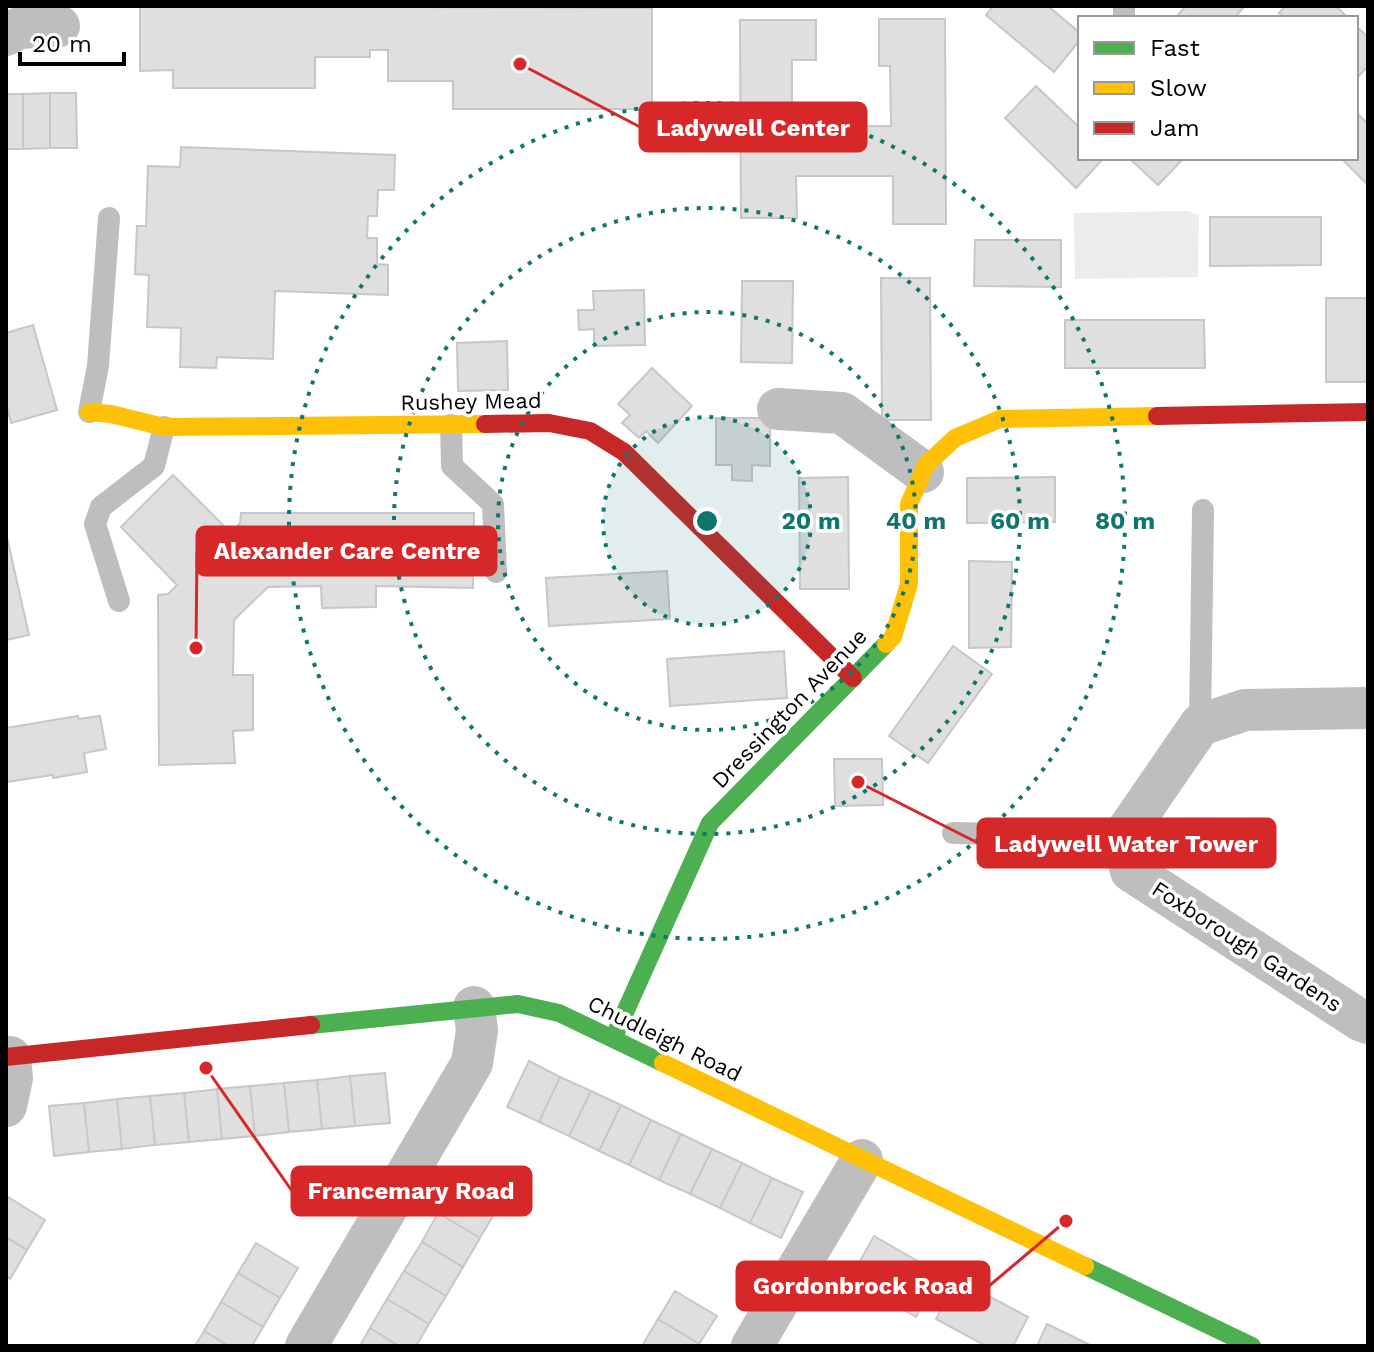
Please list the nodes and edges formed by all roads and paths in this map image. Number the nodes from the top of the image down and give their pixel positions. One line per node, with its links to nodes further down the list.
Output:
1 (59, 26): 2 (street)
2 (6, 35)
3 (109, 218): 5 (lane)
4 (778, 409): 9 (street)
5 (89, 412): 8 (street, Rushey Mead)
6 (1368, 412): 9 (street, Dressington Avenue)
7 (451, 425): 8 (street, Rushey Mead); 11 (lane); 13 (street, Rushey Mead)
8 (164, 427): 12 (lane)
9 (923, 472): 13 (street, Dressington Avenue)
10 (1203, 510): 15 (lane)
11 (496, 572)
12 (119, 601)
13 (853, 678): 20 (street, Dressington Avenue)
14 (1368, 708): 15 (street)
15 (1200, 725): 17 (street)
16 (953, 833): 17 (lane)
17 (1123, 837): 19 (street, Foxborough Gardens)
18 (474, 1007): 20 (street, Chudleigh Road); 21 (street, Chudleigh Road); 25 (street)
19 (1368, 1023)
20 (613, 1039): 23 (street, Chudleigh Road)
21 (8, 1057): 22 (street)
22 (6, 1106)
23 (862, 1160): 24 (street, Chudleigh Road); 26 (street)
24 (1203, 1336): 27 (street, Chudleigh Road)
25 (306, 1346)
26 (752, 1346)
27 (1252, 1346)

